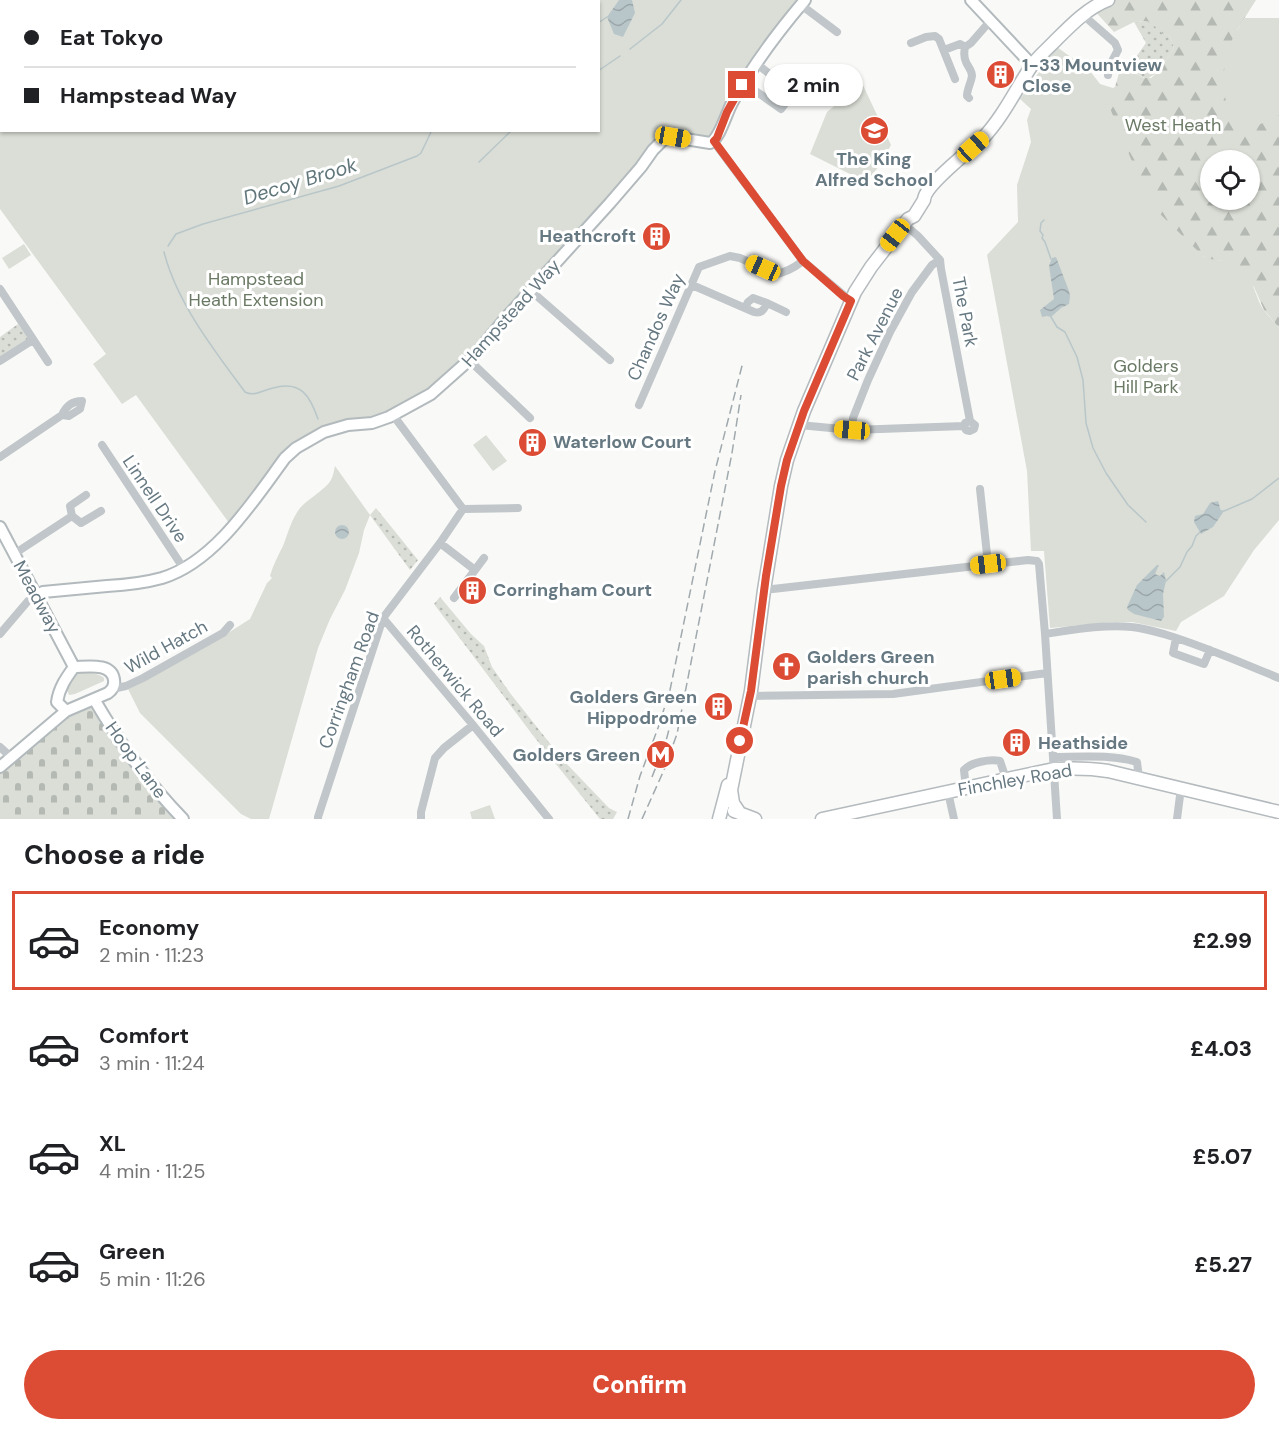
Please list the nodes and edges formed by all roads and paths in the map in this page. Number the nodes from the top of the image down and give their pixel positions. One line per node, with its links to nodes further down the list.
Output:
1 (971, 0): 5 (street)
2 (1106, 0): 4 (main road)
3 (803, 2): 6 (street); 10 (street)
4 (1083, 15): 11 (main road); 12 (street)
5 (991, 20): 8 (street); 11 (street)
6 (837, 32)
7 (911, 43): 9 (street)
8 (965, 47): 9 (street); 15 (street)
9 (944, 50): 13 (street)
10 (756, 63): 14 (street); 14 (street)
11 (1034, 63): 17 (main road)
12 (1108, 75)
13 (955, 79)
14 (743, 82): 16 (street)
15 (969, 98)
16 (714, 141): 19 (street); 22 (street, Hampstead Way)
17 (906, 221): 18 (street, The Park); 23 (main road)
18 (940, 260): 36 (street, The Park); 39 (street, Park Avenue)
19 (803, 261): 20 (street, Chandos Way); 23 (street)
20 (692, 285): 25 (street); 32 (street, Chandos Way)
21 (0, 289): 27 (street)
22 (530, 290): 28 (street); 30 (street, Hampstead Way)
23 (851, 301): 37 (main road)
24 (767, 303): 25 (street); 25 (street); 26 (street)
25 (746, 308)
26 (786, 312)
27 (33, 340): 29 (street); 31 (street)
28 (610, 360)
29 (0, 361)
30 (470, 361): 34 (street, Hampstead Way); 35 (street)
31 (48, 362)
32 (639, 405)
33 (62, 415): 41 (street)
34 (393, 415): 45 (street); 53 (street, Hampstead Way)
35 (530, 418)
36 (967, 423): 38 (street, The Park); 39 (street)
37 (799, 425): 39 (street); 55 (main road)
38 (974, 429)
39 (852, 430)
40 (102, 445): 53 (street, Linnell Drive)
41 (0, 457)
42 (980, 489): 52 (street)
43 (86, 495): 47 (street)
44 (518, 508): 45 (street)
45 (463, 509): 49 (street, Corringham Road)
46 (101, 511): 47 (street)
47 (72, 516): 50 (street)
48 (0, 527): 50 (street, Meadway)
49 (440, 543): 54 (street); 58 (street, Corringham Road)
50 (14, 554): 56 (street, Meadway)
51 (484, 558): 54 (street)
52 (988, 564): 55 (street); 61 (street)
53 (184, 569): 56 (street, Hampstead Way)
54 (475, 570): 57 (street)
55 (764, 590): 68 (main road)
56 (37, 595): 60 (street); 64 (street, Meadway)
57 (454, 598)
58 (384, 618): 71 (street, Rotherwick Road); 87 (street, Corringham Road)
59 (230, 625): 67 (street, Wild Hatch)
60 (0, 634)
61 (1045, 634): 62 (street); 65 (street)
62 (1176, 638): 63 (street); 63 (street)
63 (1210, 650): 66 (street)
64 (74, 667): 67 (street); 70 (street)
65 (1047, 673): 68 (street); 76 (street)
66 (1279, 678)
67 (112, 689): 69 (street)
68 (750, 696): 72 (main road)
69 (94, 699): 70 (street); 86 (street, Hoop Lane)
70 (66, 711): 74 (street)
71 (473, 725): 88 (street); 89 (street, Rotherwick Road)
72 (740, 741): 85 (main road); 90 (main road)
73 (0, 747): 74 (street)
74 (11, 757): 77 (street)
75 (1120, 759): 76 (street); 78 (street); 79 (street)
76 (1054, 763): 78 (main road, Finchley Road); 80 (main road, Finchley Road); 93 (street)
77 (0, 767)
78 (1117, 773): 79 (main road, Finchley Road)
79 (1139, 778): 82 (main road, Finchley Road)
80 (1006, 779): 81 (main road, Finchley Road); 81 (street)
81 (966, 788): 83 (main road, Finchley Road)
82 (1181, 788): 84 (main road, Finchley Road); 94 (street)
83 (948, 792): 91 (main road, Finchley Road); 92 (street)
84 (1279, 812)
85 (749, 817): 90 (main road)
86 (183, 819)
87 (318, 819)
88 (421, 819)
89 (549, 819)
90 (719, 819)
91 (822, 819)
92 (954, 819)
93 (1057, 819)
94 (1177, 819)

